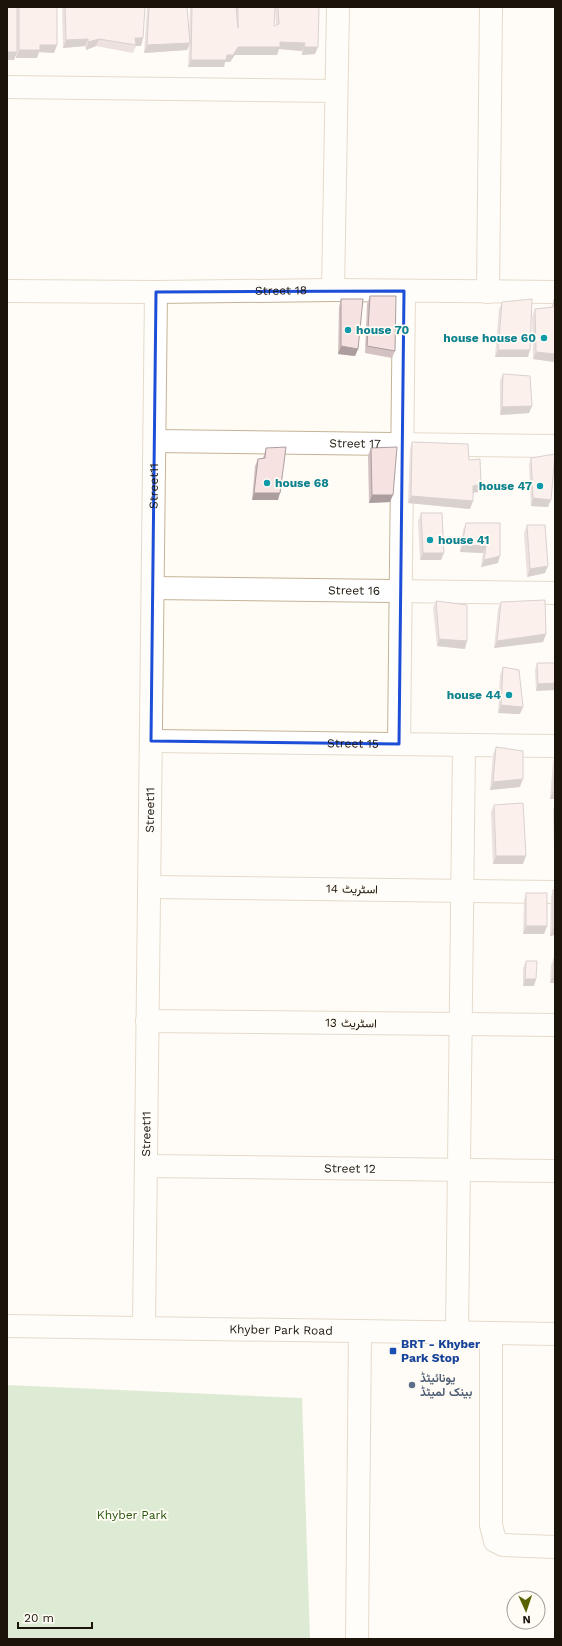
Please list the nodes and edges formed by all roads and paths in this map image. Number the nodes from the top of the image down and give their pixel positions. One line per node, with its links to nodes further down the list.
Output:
1 (338, 7): 4 (street)
2 (491, 7): 9 (street)
3 (7, 87): 4 (street)
4 (336, 91): 5 (street)
5 (333, 290): 7 (street, Street 18); 8 (street, Street 18)
6 (7, 291): 8 (street, Street 18)
7 (404, 291): 9 (street, Street 18); 12 (street)
8 (156, 292): 11 (street, Street11)
9 (488, 292): 10 (street, Street 18)
10 (555, 292)
11 (155, 441): 12 (street, Street 17); 14 (street, Street11)
12 (402, 444): 13 (street, Street 17); 15 (street)
13 (555, 446)
14 (153, 588): 15 (street, Street 16); 17 (street, Street11)
15 (401, 591): 16 (street, Street 16); 18 (street)
16 (555, 593)
17 (151, 741): 18 (street, Street 15); 21 (street, Street11)
18 (399, 744): 19 (street, Street 15)
19 (464, 745): 20 (street, Street 15); 22 (street)
20 (555, 746)
21 (149, 887): 22 (street, اسٹریٹ 14); 24 (street, Street11)
22 (463, 891): 23 (street, اسٹریٹ 14); 25 (street)
23 (555, 892)
24 (147, 1021): 25 (street, اسٹریٹ 13); 27 (street, Street11)
25 (461, 1024): 26 (street, اسٹریٹ 13); 28 (street)
26 (555, 1026)
27 (146, 1166): 28 (street, Street 12); 31 (street, Street11)
28 (459, 1170): 29 (street, Street 12); 33 (street)
29 (555, 1171)
30 (7, 1326): 31 (street, Khyber Park Road)
31 (144, 1328): 32 (street, Khyber Park Road)
32 (360, 1332): 33 (street, Khyber Park Road); 37 (street)
33 (457, 1333): 34 (street, Khyber Park Road)
34 (491, 1333): 35 (street, Khyber Park Road); 36 (street)
35 (555, 1334)
36 (555, 1547)
37 (357, 1639)

